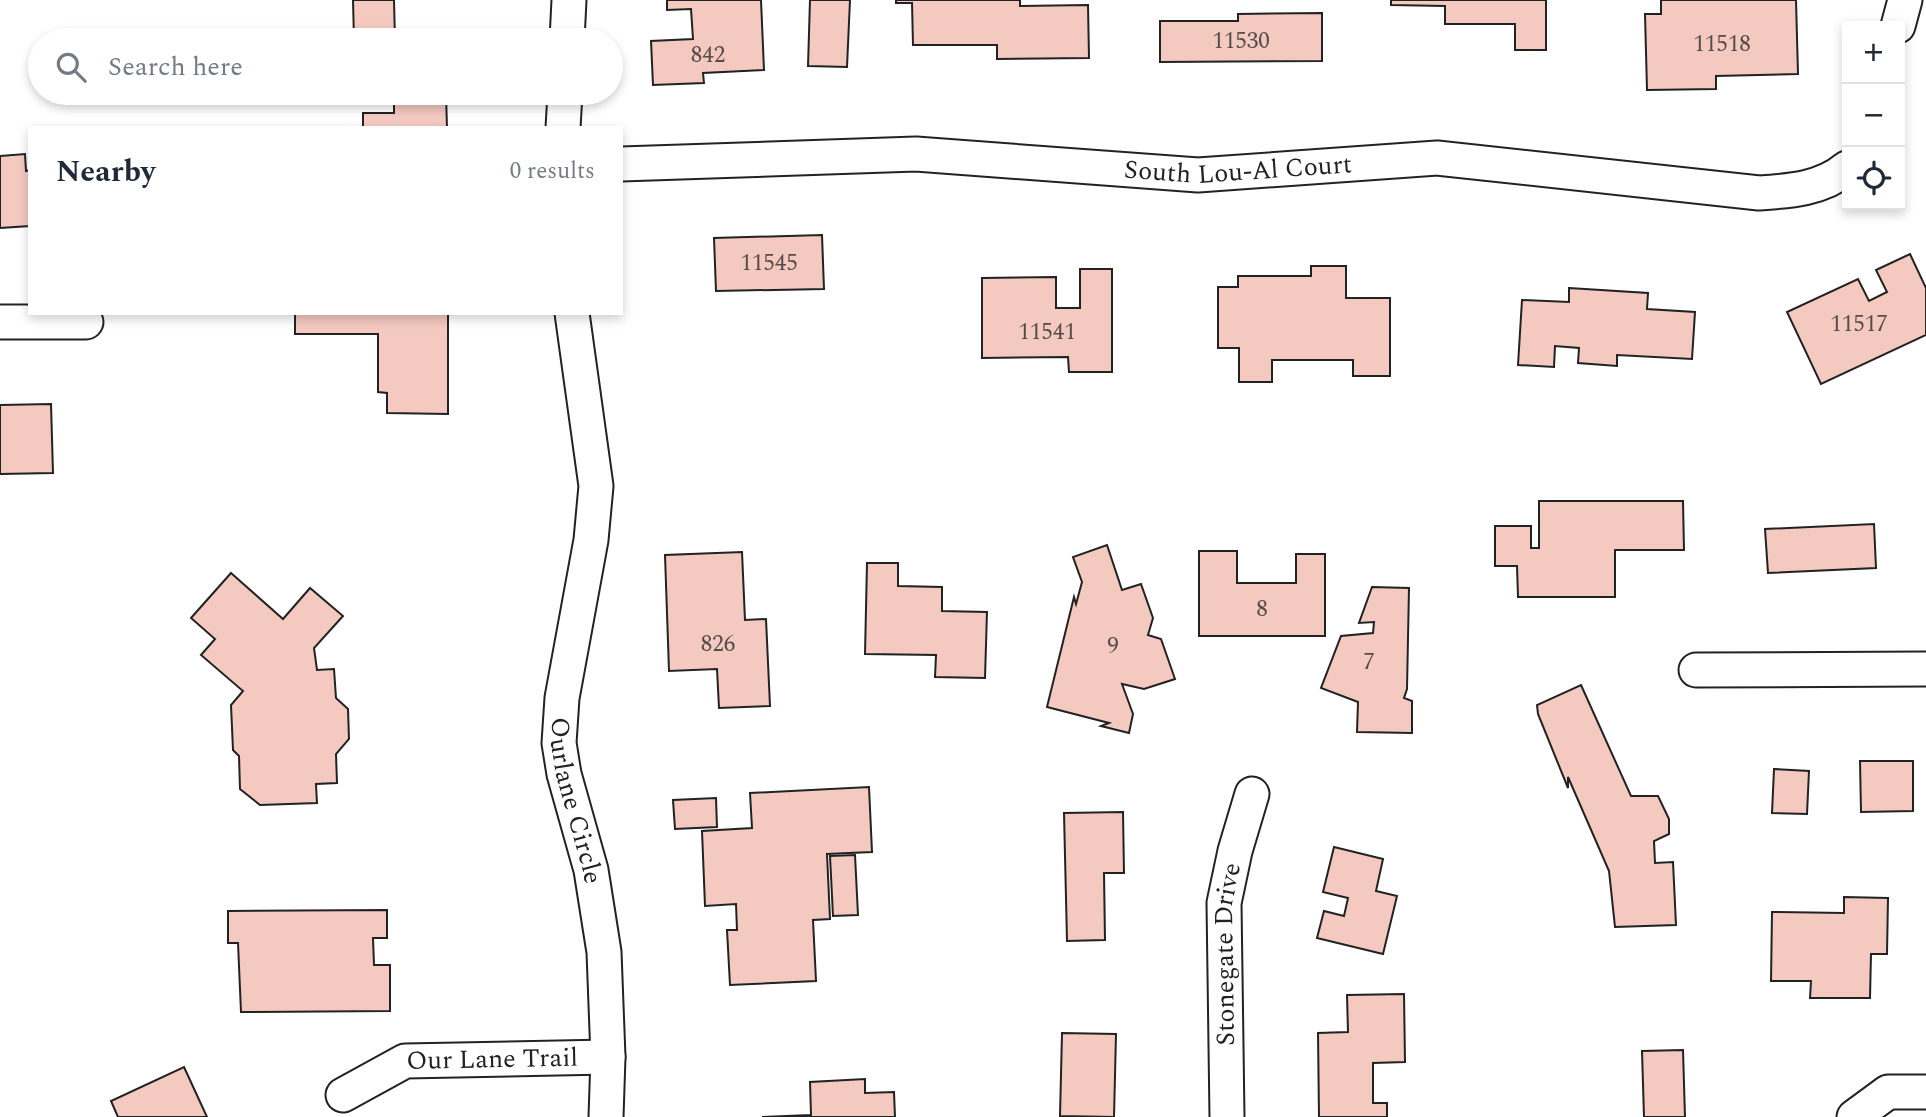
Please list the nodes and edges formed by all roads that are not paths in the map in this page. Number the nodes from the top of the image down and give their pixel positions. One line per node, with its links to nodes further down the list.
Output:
1 (569, 0): 4 (street)
2 (1905, 0): 3 (street)
3 (1899, 21)
4 (568, 28)
5 (564, 105): 6 (street)
6 (563, 126)
7 (623, 164): 8 (street, South Lou-Al Court)
8 (1842, 171)
9 (572, 315): 15 (street, Ourlane Circle)
10 (0, 322): 11 (street)
11 (86, 322)
12 (1926, 669): 13 (street)
13 (1696, 670)
14 (1252, 794): 19 (street, Stonegate Drive)
15 (608, 1058): 17 (street, Our Lane Trail); 18 (street, Ourlane Circle)
16 (1926, 1092): 20 (street)
17 (343, 1095)
18 (606, 1117)
19 (1227, 1117)
20 (1854, 1117)

